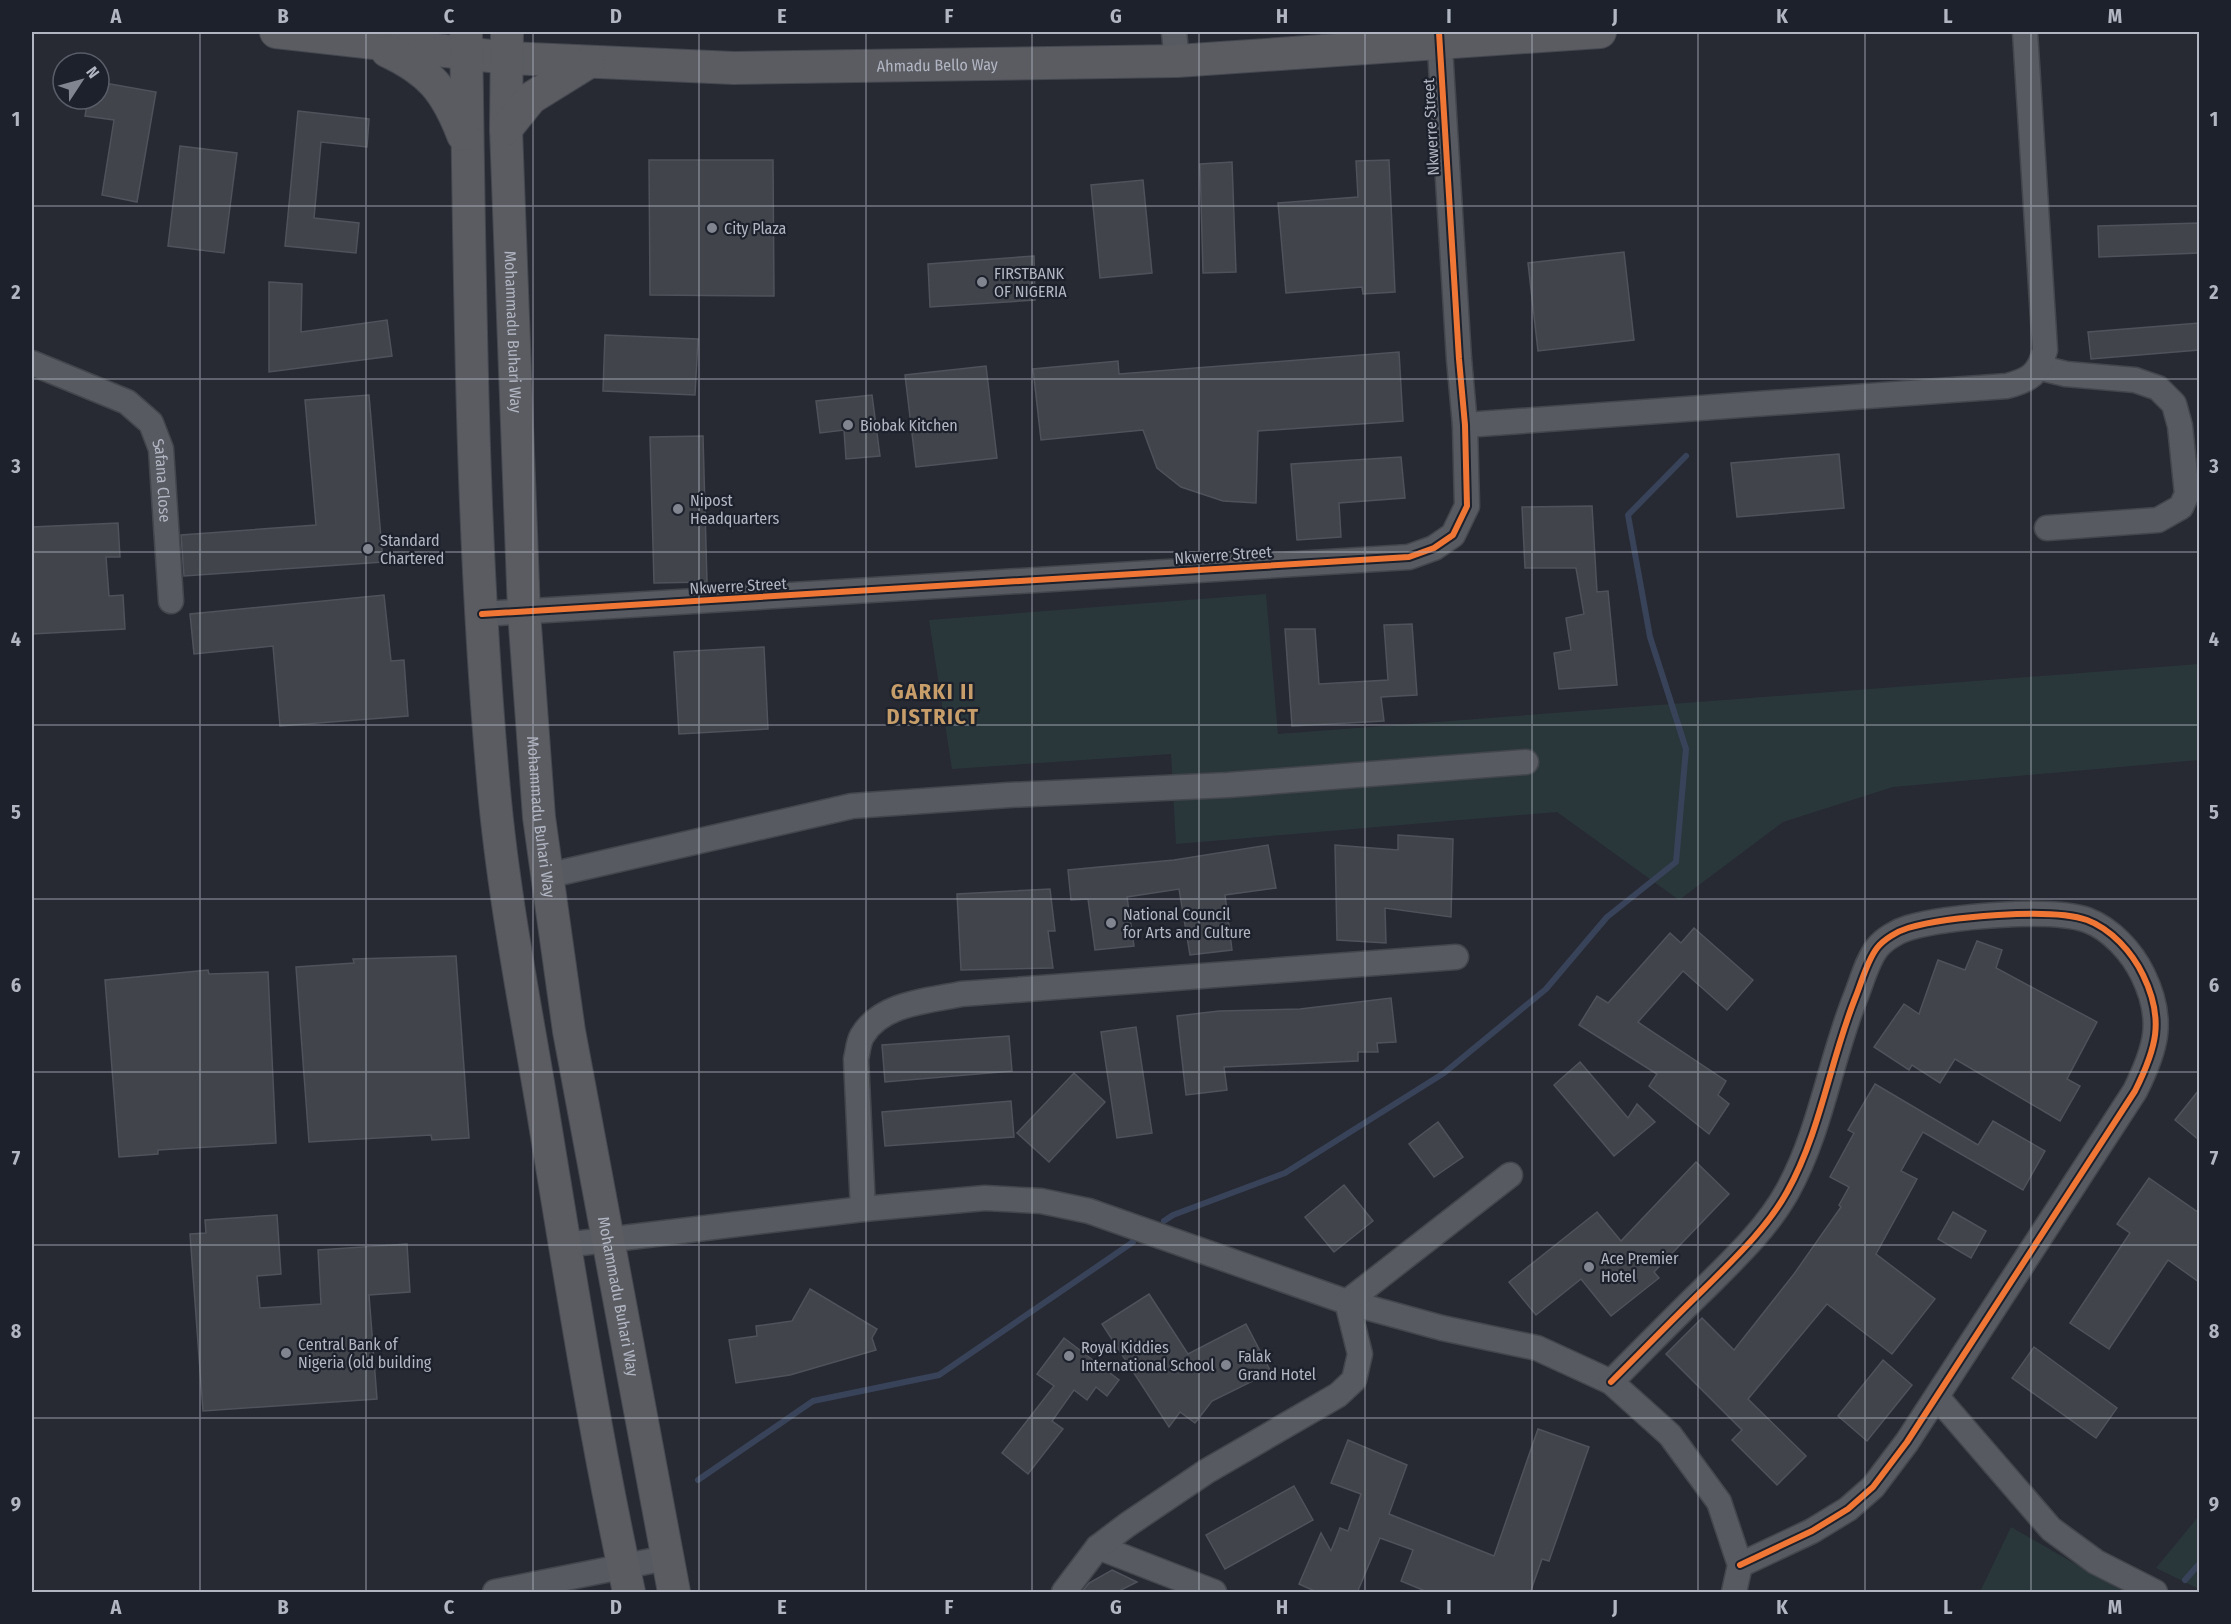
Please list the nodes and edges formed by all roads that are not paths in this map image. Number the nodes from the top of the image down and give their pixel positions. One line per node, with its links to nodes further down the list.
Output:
1 (276, 32): 5 (main road, Ahmadu Bello Way)
2 (1600, 32): 4 (main road, Ahmadu Bello Way)
3 (2025, 32): 13 (street)
4 (1440, 37): 8 (main road, Ahmadu Bello Way); 14 (street, Nkwerre Street)
5 (358, 41): 6 (main road, Ahmadu Bello Way); 11 (main road)
6 (466, 43): 7 (main road, Ahmadu Bello Way); 11 (main road)
7 (508, 45): 9 (main road, Ahmadu Bello Way); 10 (main road, Mohammadu Buhari Way)
8 (1175, 46): 9 (main road, Ahmadu Bello Way)
9 (589, 62): 10 (main road)
10 (506, 129): 17 (main road, Mohammadu Buhari Way)
11 (468, 146): 18 (main road)
12 (32, 363): 16 (street, Safana Close)
13 (2041, 368): 14 (street); 15 (street)
14 (1466, 425): 17 (street, Nkwerre Street)
15 (2047, 528)
16 (171, 601)
17 (524, 612): 18 (street, Nkwerre Street); 20 (main road, Mohammadu Buhari Way)
18 (482, 614): 25 (main road)
19 (1526, 762): 20 (street)
20 (546, 876): 24 (main road, Mohammadu Buhari Way)
21 (1456, 957): 23 (street)
22 (1510, 1175): 26 (street)
23 (863, 1209): 24 (street); 26 (street)
24 (606, 1240): 25 (street); 30 (main road, Mohammadu Buhari Way)
25 (565, 1245): 32 (main road)
26 (1347, 1302): 27 (street); 29 (street)
27 (1611, 1382): 28 (street); 31 (street)
28 (1937, 1397): 31 (street); 38 (street)
29 (1098, 1547): 35 (street); 36 (street)
30 (666, 1558): 32 (street); 34 (main road, Mohammadu Buhari Way)
31 (1740, 1565): 37 (street)
32 (627, 1580): 33 (street)
33 (495, 1593)
34 (674, 1593)
35 (1064, 1593)
36 (1214, 1593)
37 (1734, 1593)
38 (2155, 1593)

